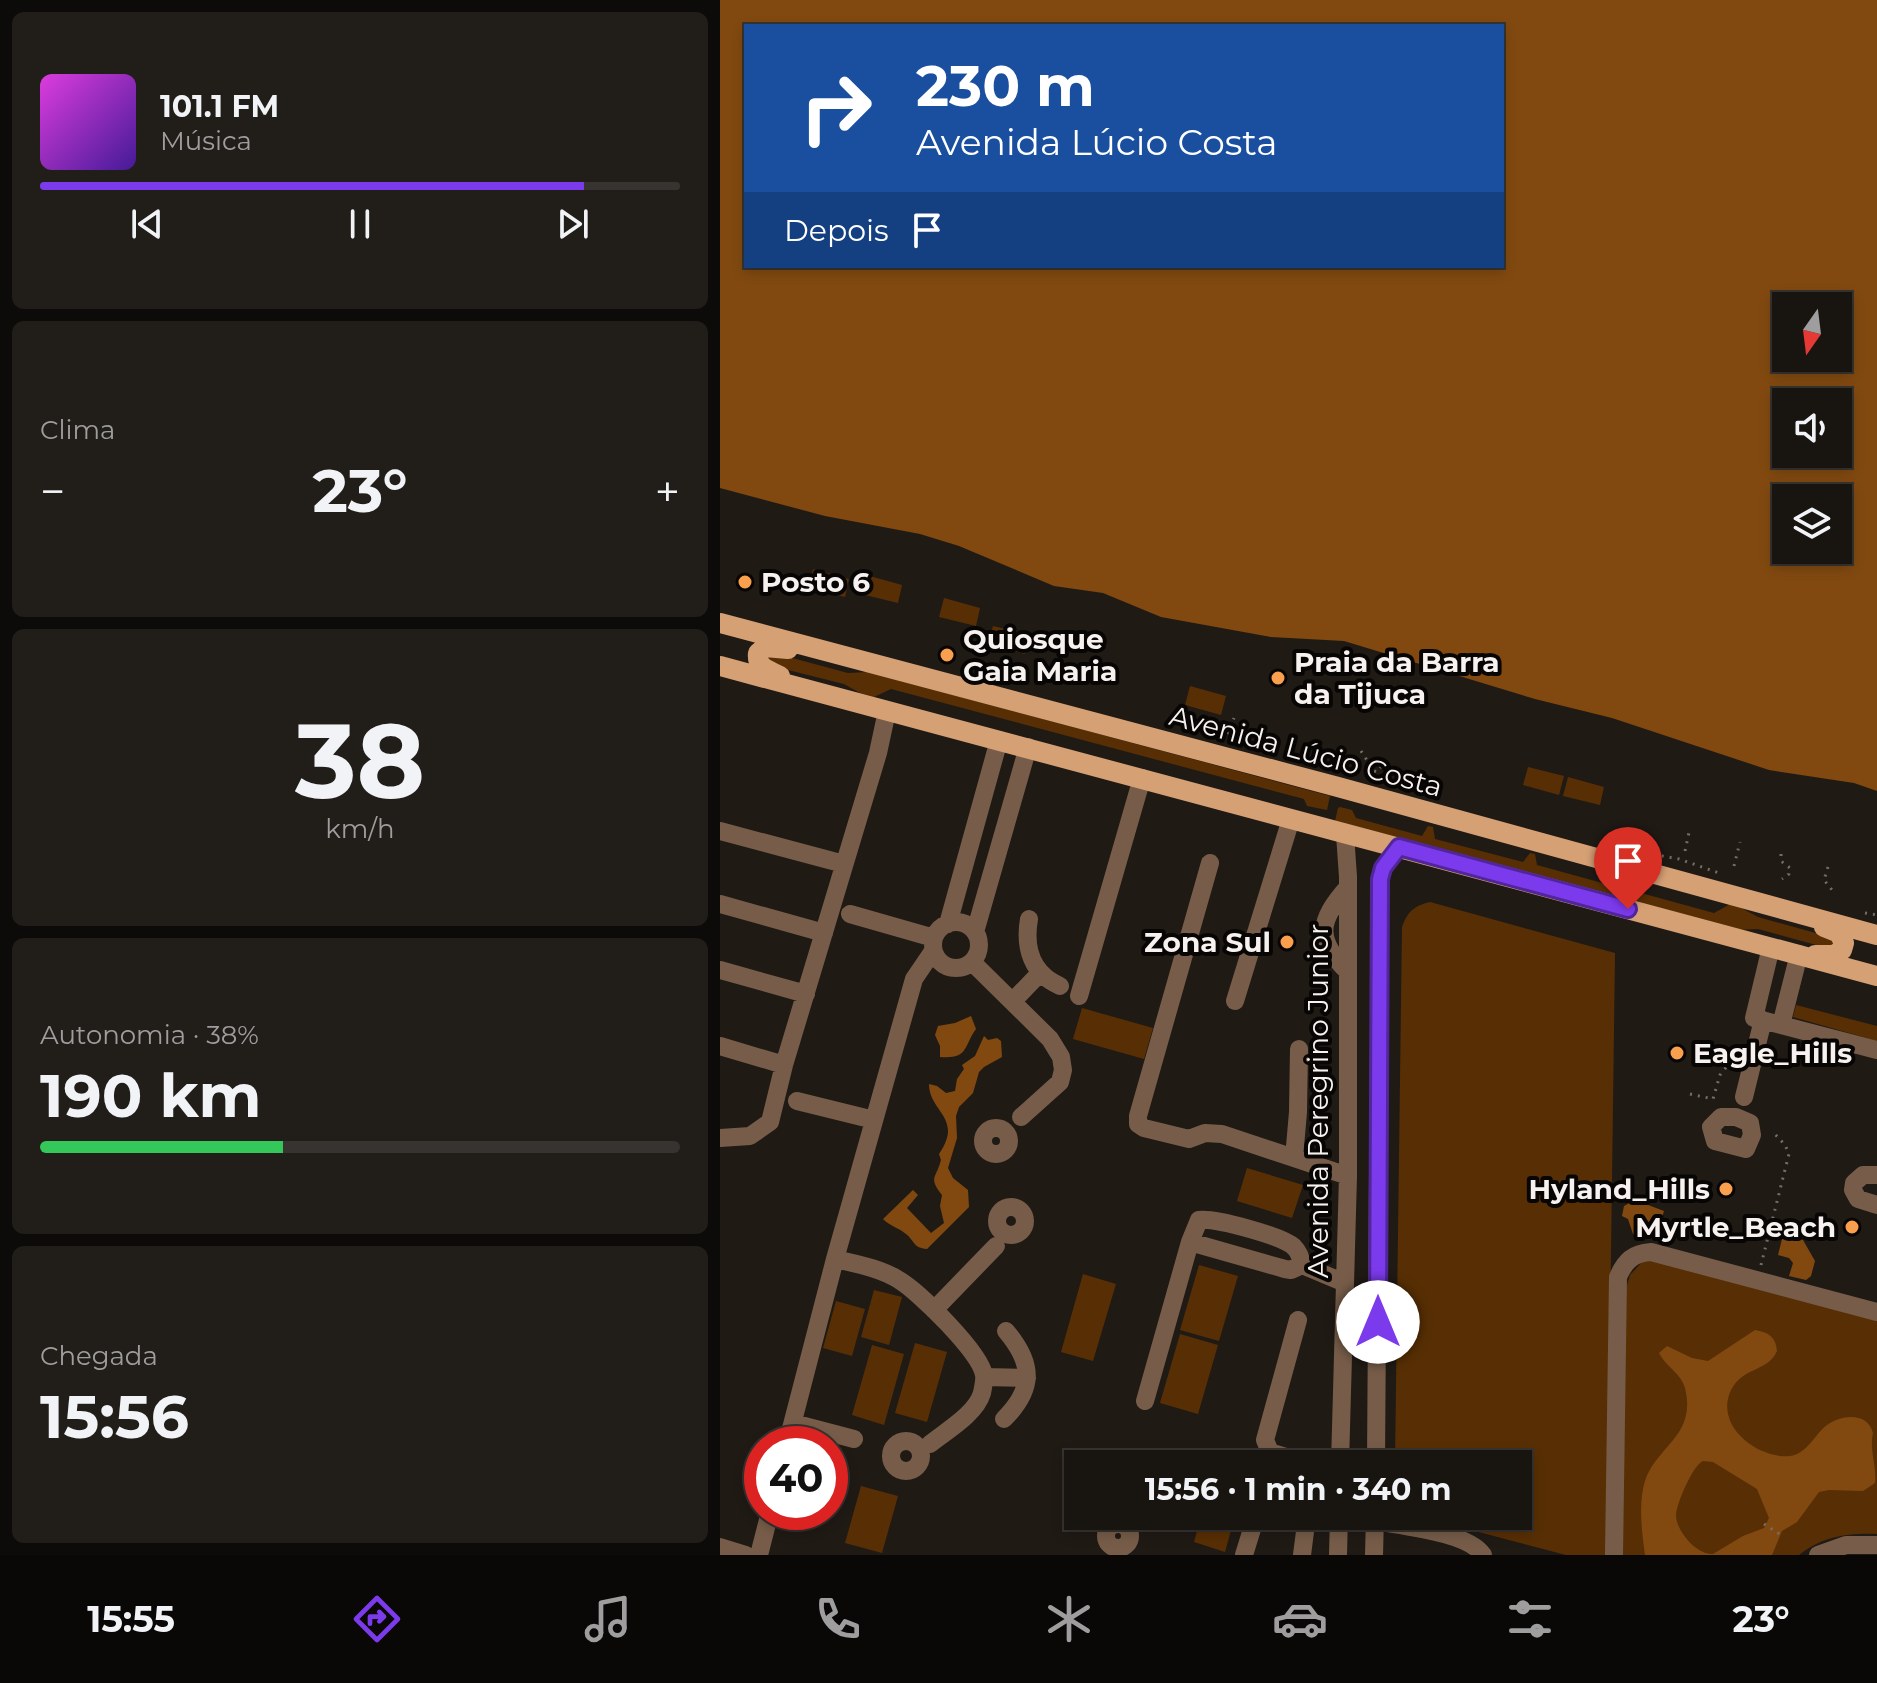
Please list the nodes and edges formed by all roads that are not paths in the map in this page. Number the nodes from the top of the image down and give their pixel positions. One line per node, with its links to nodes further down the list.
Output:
1 (720, 623): 2 (main road, Avenida Lúcio Costa)
2 (839, 656): 4 (main road); 16 (main road, Avenida Lúcio Costa)
3 (720, 666): 4 (main road)
4 (807, 689): 5 (main road)
5 (887, 711): 6 (main road); 14 (street)
6 (999, 740): 7 (main road); 19 (street)
7 (1028, 747): 8 (main road); 20 (street)
8 (1142, 778): 9 (main road); 32 (street)
9 (1291, 819): 11 (main road); 34 (street)
10 (720, 831): 14 (street)
11 (1345, 834): 12 (main road); 47 (street, Avenida Peregrino Junior)
12 (1399, 847): 24 (main road); 59 (street)
13 (1210, 863): 45 (street)
14 (844, 864): 21 (street)
15 (720, 904): 21 (street)
16 (1773, 906): 22 (main road, Avenida Lúcio Costa); 25 (main road)
17 (850, 914): 23 (street)
18 (1029, 919): 28 (street)
19 (948, 924): 20 (street); 23 (street)
20 (975, 932): 26 (street)
21 (824, 933): 31 (street)
22 (1877, 935)
23 (934, 945): 26 (street); 42 (street)
24 (1771, 947): 25 (main road); 35 (street)
25 (1799, 954): 29 (main road); 35 (street)
26 (972, 962): 33 (street)
27 (720, 970): 31 (street)
28 (1040, 973): 30 (street); 33 (street)
29 (1877, 976)
30 (1060, 986)
31 (806, 994): 39 (street)
32 (1079, 996)
33 (1013, 1001): 43 (street)
34 (1235, 1001)
35 (1766, 1021): 38 (street); 41 (street)
36 (720, 1046): 39 (street)
37 (1299, 1049): 45 (street)
38 (1877, 1050)
39 (784, 1065): 44 (street)
40 (797, 1101): 42 (street)
41 (1736, 1119)
42 (874, 1120): 51 (street)
43 (1004, 1133)
44 (720, 1138)
45 (1294, 1158): 47 (street)
46 (1877, 1175): 48 (street)
47 (1348, 1176): 53 (street, Avenida Peregrino Junior)
48 (1877, 1205)
49 (1003, 1237): 54 (street)
50 (1190, 1242): 52 (street); 52 (street); 62 (street)
51 (835, 1259): 54 (street); 64 (street)
52 (1302, 1265): 53 (street)
53 (1345, 1283): 58 (street, Avenida Peregrino Junior)
54 (934, 1310): 60 (street)
55 (1877, 1312): 86 (street)
56 (1298, 1320): 68 (street)
57 (1006, 1331): 61 (street)
58 (1344, 1353): 59 (street); 69 (street, Avenida Peregrino Junior)
59 (1378, 1354): 70 (street)
60 (985, 1377): 61 (street); 67 (street)
61 (1027, 1378): 63 (street)
62 (1145, 1401)
63 (1004, 1419)
64 (793, 1423): 65 (street); 66 (street)
65 (792, 1426)
66 (854, 1439)
67 (921, 1449)
68 (1269, 1450)
69 (1341, 1450)
70 (1376, 1450)
71 (765, 1530): 80 (street)
72 (1252, 1530): 81 (street)
73 (1305, 1530): 82 (street)
74 (1339, 1530): 83 (street)
75 (1375, 1530): 84 (street)
76 (1422, 1530): 85 (street)
77 (1877, 1545): 87 (street)
78 (720, 1547): 79 (street)
79 (746, 1555)
80 (759, 1555)
81 (1244, 1555)
82 (1302, 1555)
83 (1338, 1555)
84 (1374, 1555)
85 (1483, 1555)
86 (1614, 1555)
87 (1818, 1555)

